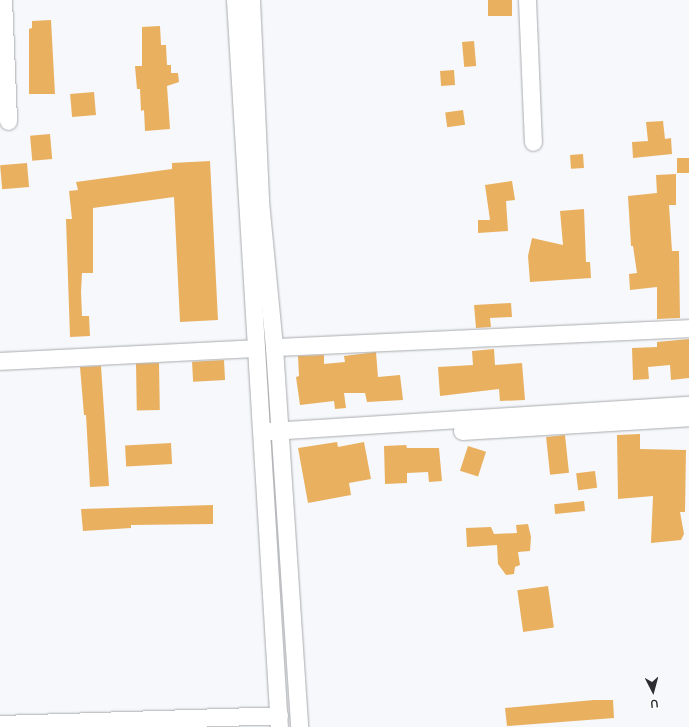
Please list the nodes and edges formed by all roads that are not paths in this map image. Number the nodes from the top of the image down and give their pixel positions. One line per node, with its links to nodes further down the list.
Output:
1 (3, 0): 5 (street)
2 (235, 0): 7 (street)
3 (251, 0): 7 (street)
4 (527, 0): 6 (street)
5 (8, 121)
6 (533, 142)
7 (253, 201): 9 (street); 10 (street)
8 (689, 328): 9 (street)
9 (274, 347): 14 (street)
10 (256, 348): 11 (street); 15 (street)
11 (0, 361)
12 (689, 405): 14 (street)
13 (689, 417): 14 (street)
14 (280, 436): 15 (street); 19 (street)
15 (262, 437): 16 (street)
16 (279, 721): 18 (street)
17 (0, 724): 18 (street)
18 (91, 724)
19 (299, 727)

